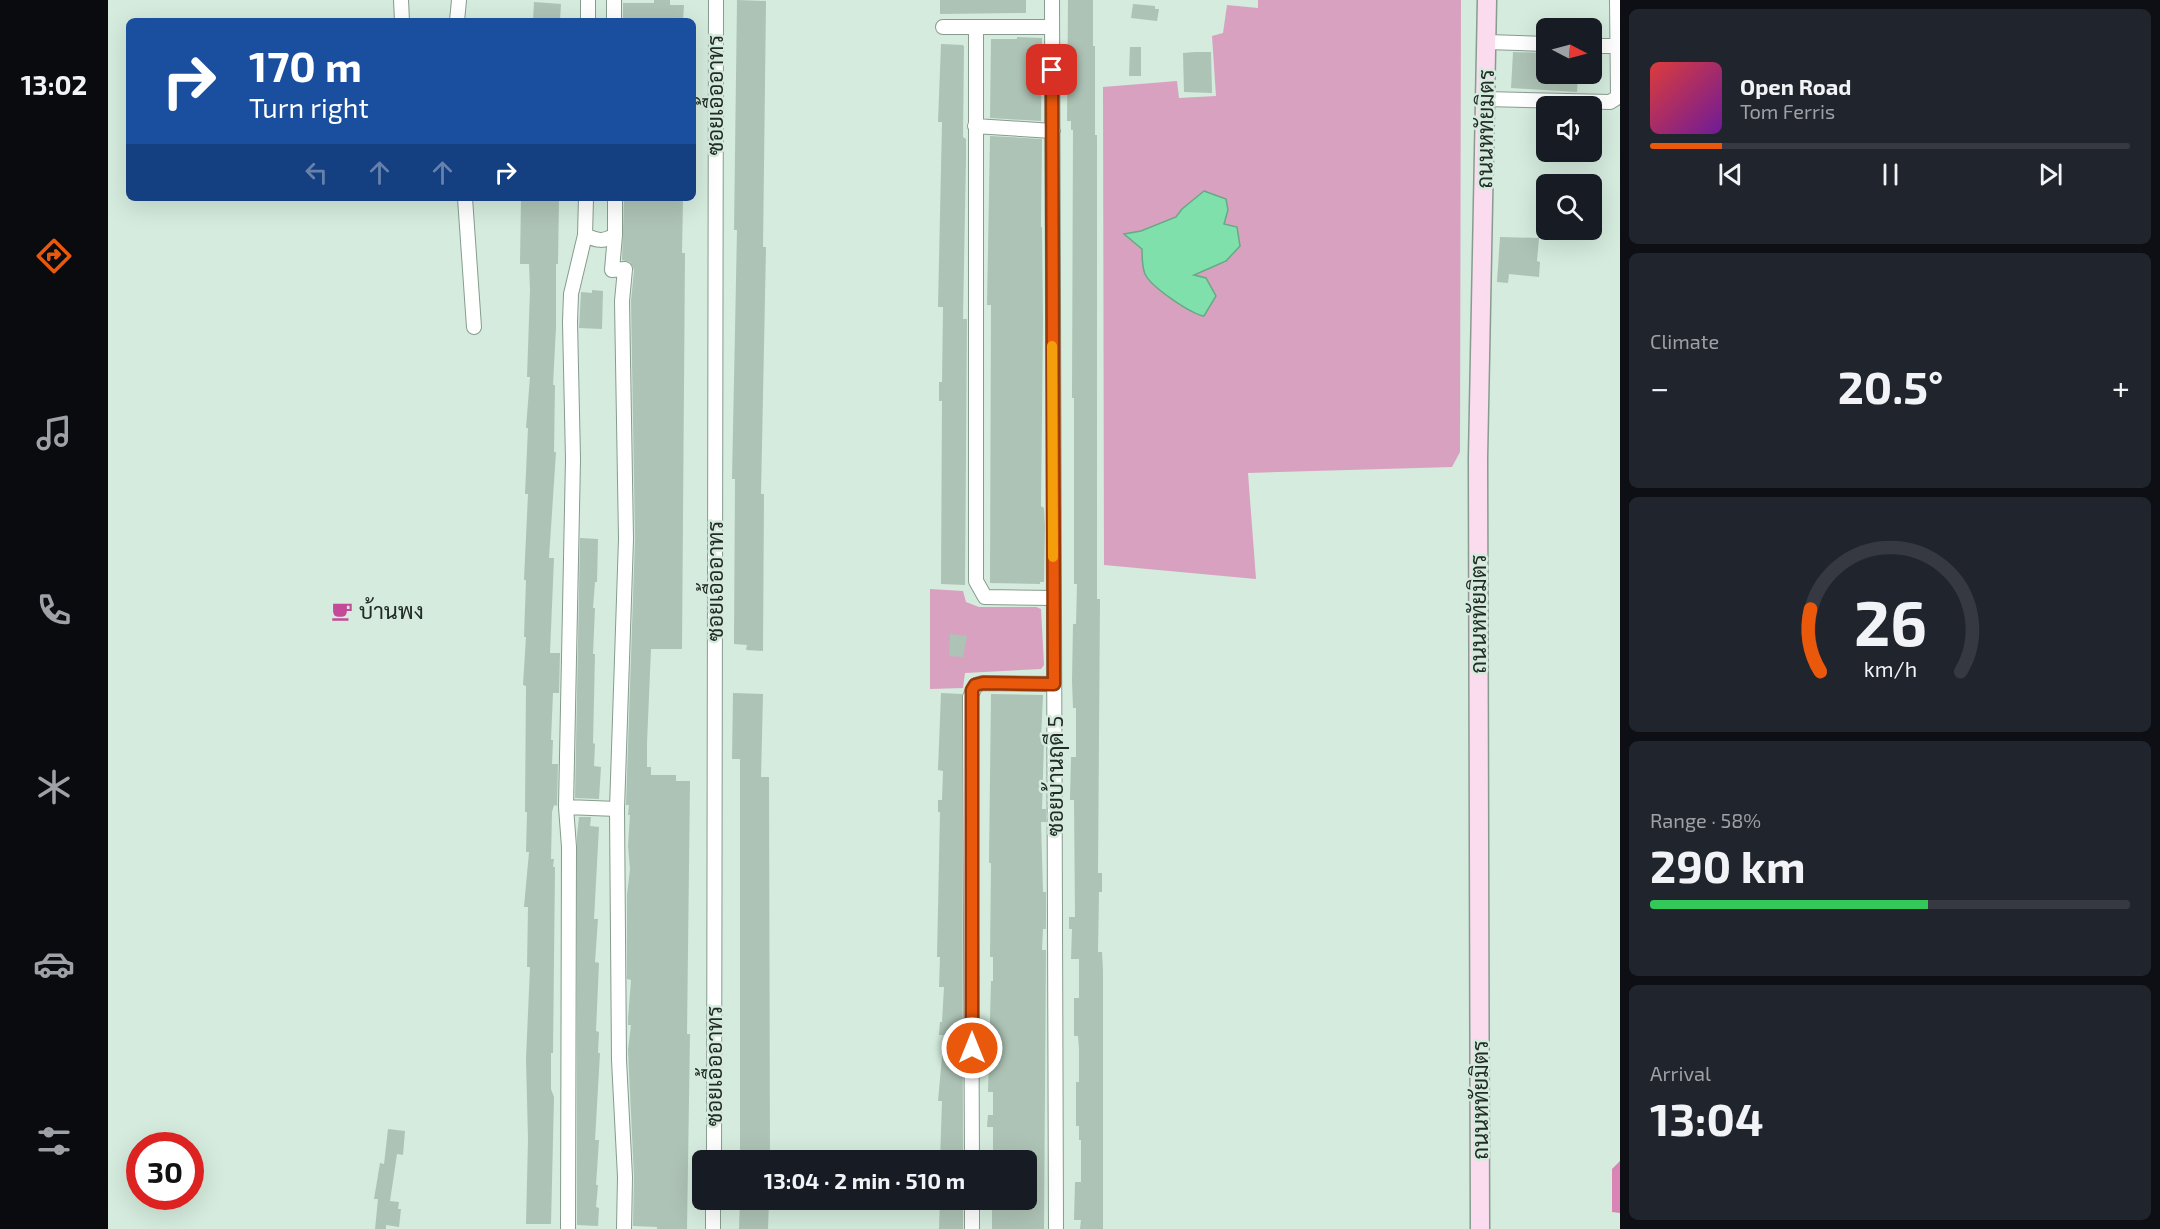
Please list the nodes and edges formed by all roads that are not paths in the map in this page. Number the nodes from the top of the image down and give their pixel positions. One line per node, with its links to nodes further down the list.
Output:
1 (401, 0): 9 (street)
2 (459, 0): 10 (street)
3 (588, 0): 11 (street)
4 (615, 0): 12 (street)
5 (716, 0): 33 (street, ซอยเอื้ออาทร)
6 (1052, 0): 15 (street, ซอยบ้านฤดี 5)
7 (1487, 0): 16 (street, ถนนหทัยมิตร)
8 (1617, 0): 19 (street)
9 (402, 18)
10 (457, 18)
11 (588, 18)
12 (614, 18)
13 (944, 27): 14 (street)
14 (976, 27): 15 (street); 21 (street)
15 (1052, 27): 22 (street, ซอยบ้านฤดี 5)
16 (1486, 42): 17 (street); 20 (street, ถนนหทัยมิตร)
17 (1536, 44)
18 (1602, 45): 19 (street)
19 (1618, 46): 20 (street)
20 (1485, 99): 42 (street, ถนนหทัยมิตร)
21 (975, 126): 22 (street); 29 (street)
22 (1053, 131): 29 (street, ซอยบ้านฤดี 5)
23 (465, 201): 28 (street)
24 (585, 201): 26 (street)
25 (615, 201): 27 (street)
26 (585, 235): 27 (street); 31 (street)
27 (615, 235): 32 (street)
28 (474, 327)
29 (1053, 598): 30 (street, ซอยบ้านฤดี 5)
30 (1054, 684): 34 (street); 41 (street, ซอยบ้านฤดี 5)
31 (566, 807): 32 (street); 37 (street)
32 (617, 809): 38 (street)
33 (714, 1150)
34 (972, 1150)
35 (713, 1210): 39 (street)
36 (972, 1210): 40 (street)
37 (568, 1229)
38 (624, 1229)
39 (713, 1229)
40 (972, 1229)
41 (1056, 1229)
42 (1480, 1229)

